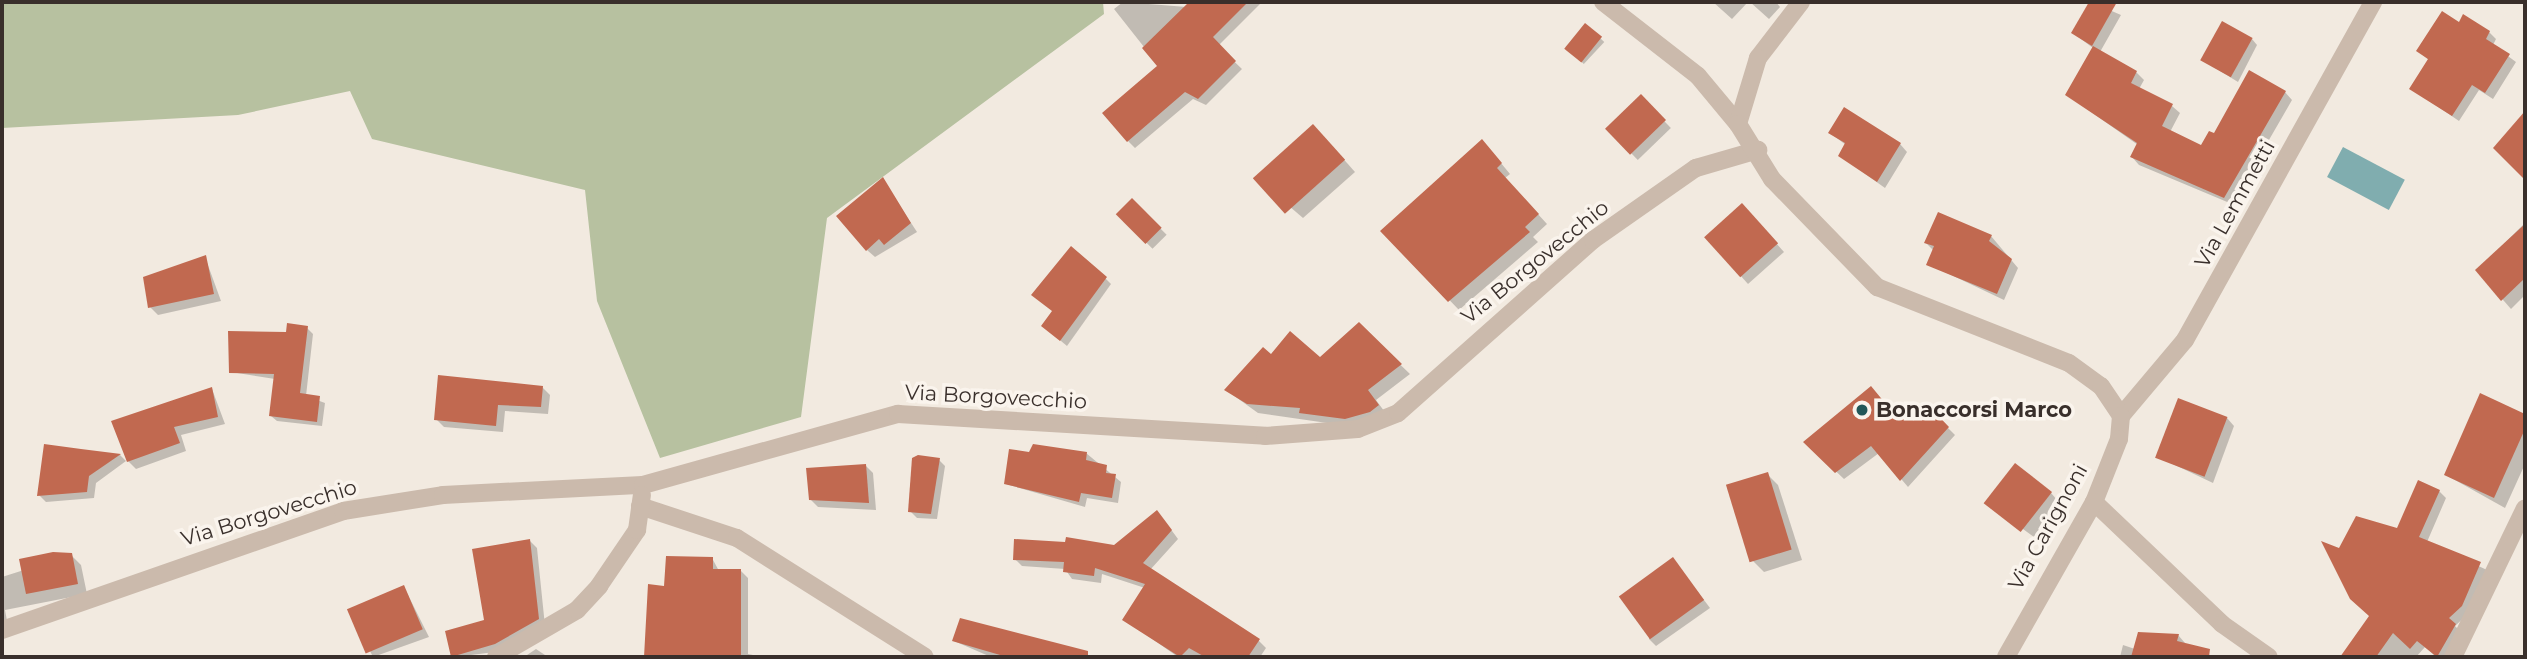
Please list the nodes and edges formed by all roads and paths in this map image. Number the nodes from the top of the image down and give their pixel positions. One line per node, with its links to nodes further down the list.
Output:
1 (1603, 2): 4 (street)
2 (1801, 2): 4 (street)
3 (2373, 2): 6 (street, Via Lemmetti)
4 (1738, 124): 5 (street)
5 (1758, 150): 6 (street); 7 (street, Via Borgovecchio)
6 (2121, 416): 8 (street, Via Carignoni)
7 (643, 485): 9 (street); 11 (street, Via Borgovecchio)
8 (2094, 502): 14 (street, Via Carignoni); 15 (street)
9 (640, 506): 12 (street); 13 (street)
10 (2525, 508): 16 (street)
11 (2, 630)
12 (496, 657)
13 (925, 657)
14 (2006, 657)
15 (2269, 657)
16 (2453, 657)

